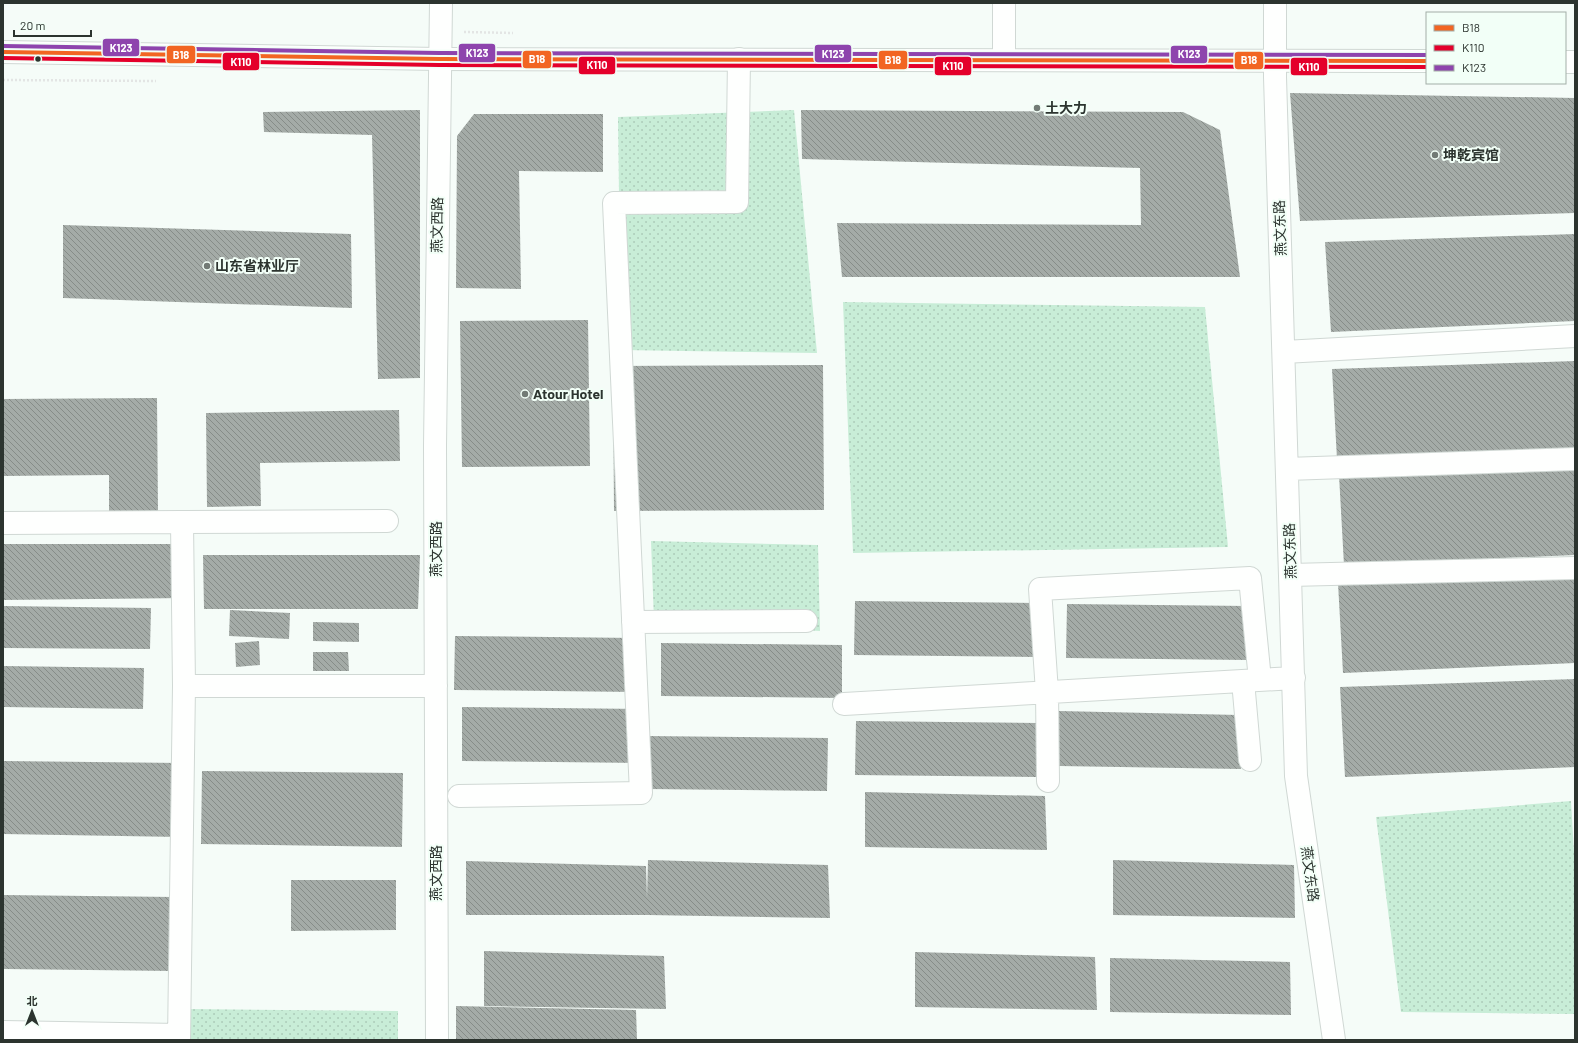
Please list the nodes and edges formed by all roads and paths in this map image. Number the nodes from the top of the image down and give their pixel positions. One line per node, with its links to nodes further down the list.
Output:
1 (440, 3): 5 (street, 燕文西路)
2 (1004, 3): 7 (street)
3 (1275, 3): 8 (street, 燕文东路)
4 (3, 52): 5 (street)
5 (439, 59): 6 (street); 24 (street, 燕文西路)
6 (738, 59): 7 (street); 20 (street)
7 (1004, 60): 8 (street)
8 (1275, 60): 9 (street); 11 (street, 燕文东路)
9 (1426, 61)
10 (1575, 336): 11 (street)
11 (1284, 352): 13 (street, 燕文东路)
12 (1575, 459): 13 (street)
13 (1287, 469): 18 (street, 燕文东路)
14 (387, 521): 15 (street)
15 (182, 522): 16 (street); 23 (street)
16 (3, 523)
17 (1575, 568): 18 (street)
18 (1290, 575): 21 (street, 燕文东路)
19 (806, 621): 20 (street)
20 (633, 622): 29 (street)
21 (1294, 678): 22 (street); 33 (street, 燕文东路)
22 (1252, 681): 25 (street); 25 (street); 27 (street)
23 (184, 686): 24 (street); 31 (street)
24 (436, 686): 32 (street, 燕文西路)
25 (1048, 692): 26 (street); 28 (street)
26 (844, 704)
27 (1250, 760)
28 (1048, 781)
29 (459, 796)
30 (3, 1032): 31 (street)
31 (179, 1037)
32 (436, 1040)
33 (1334, 1040)

